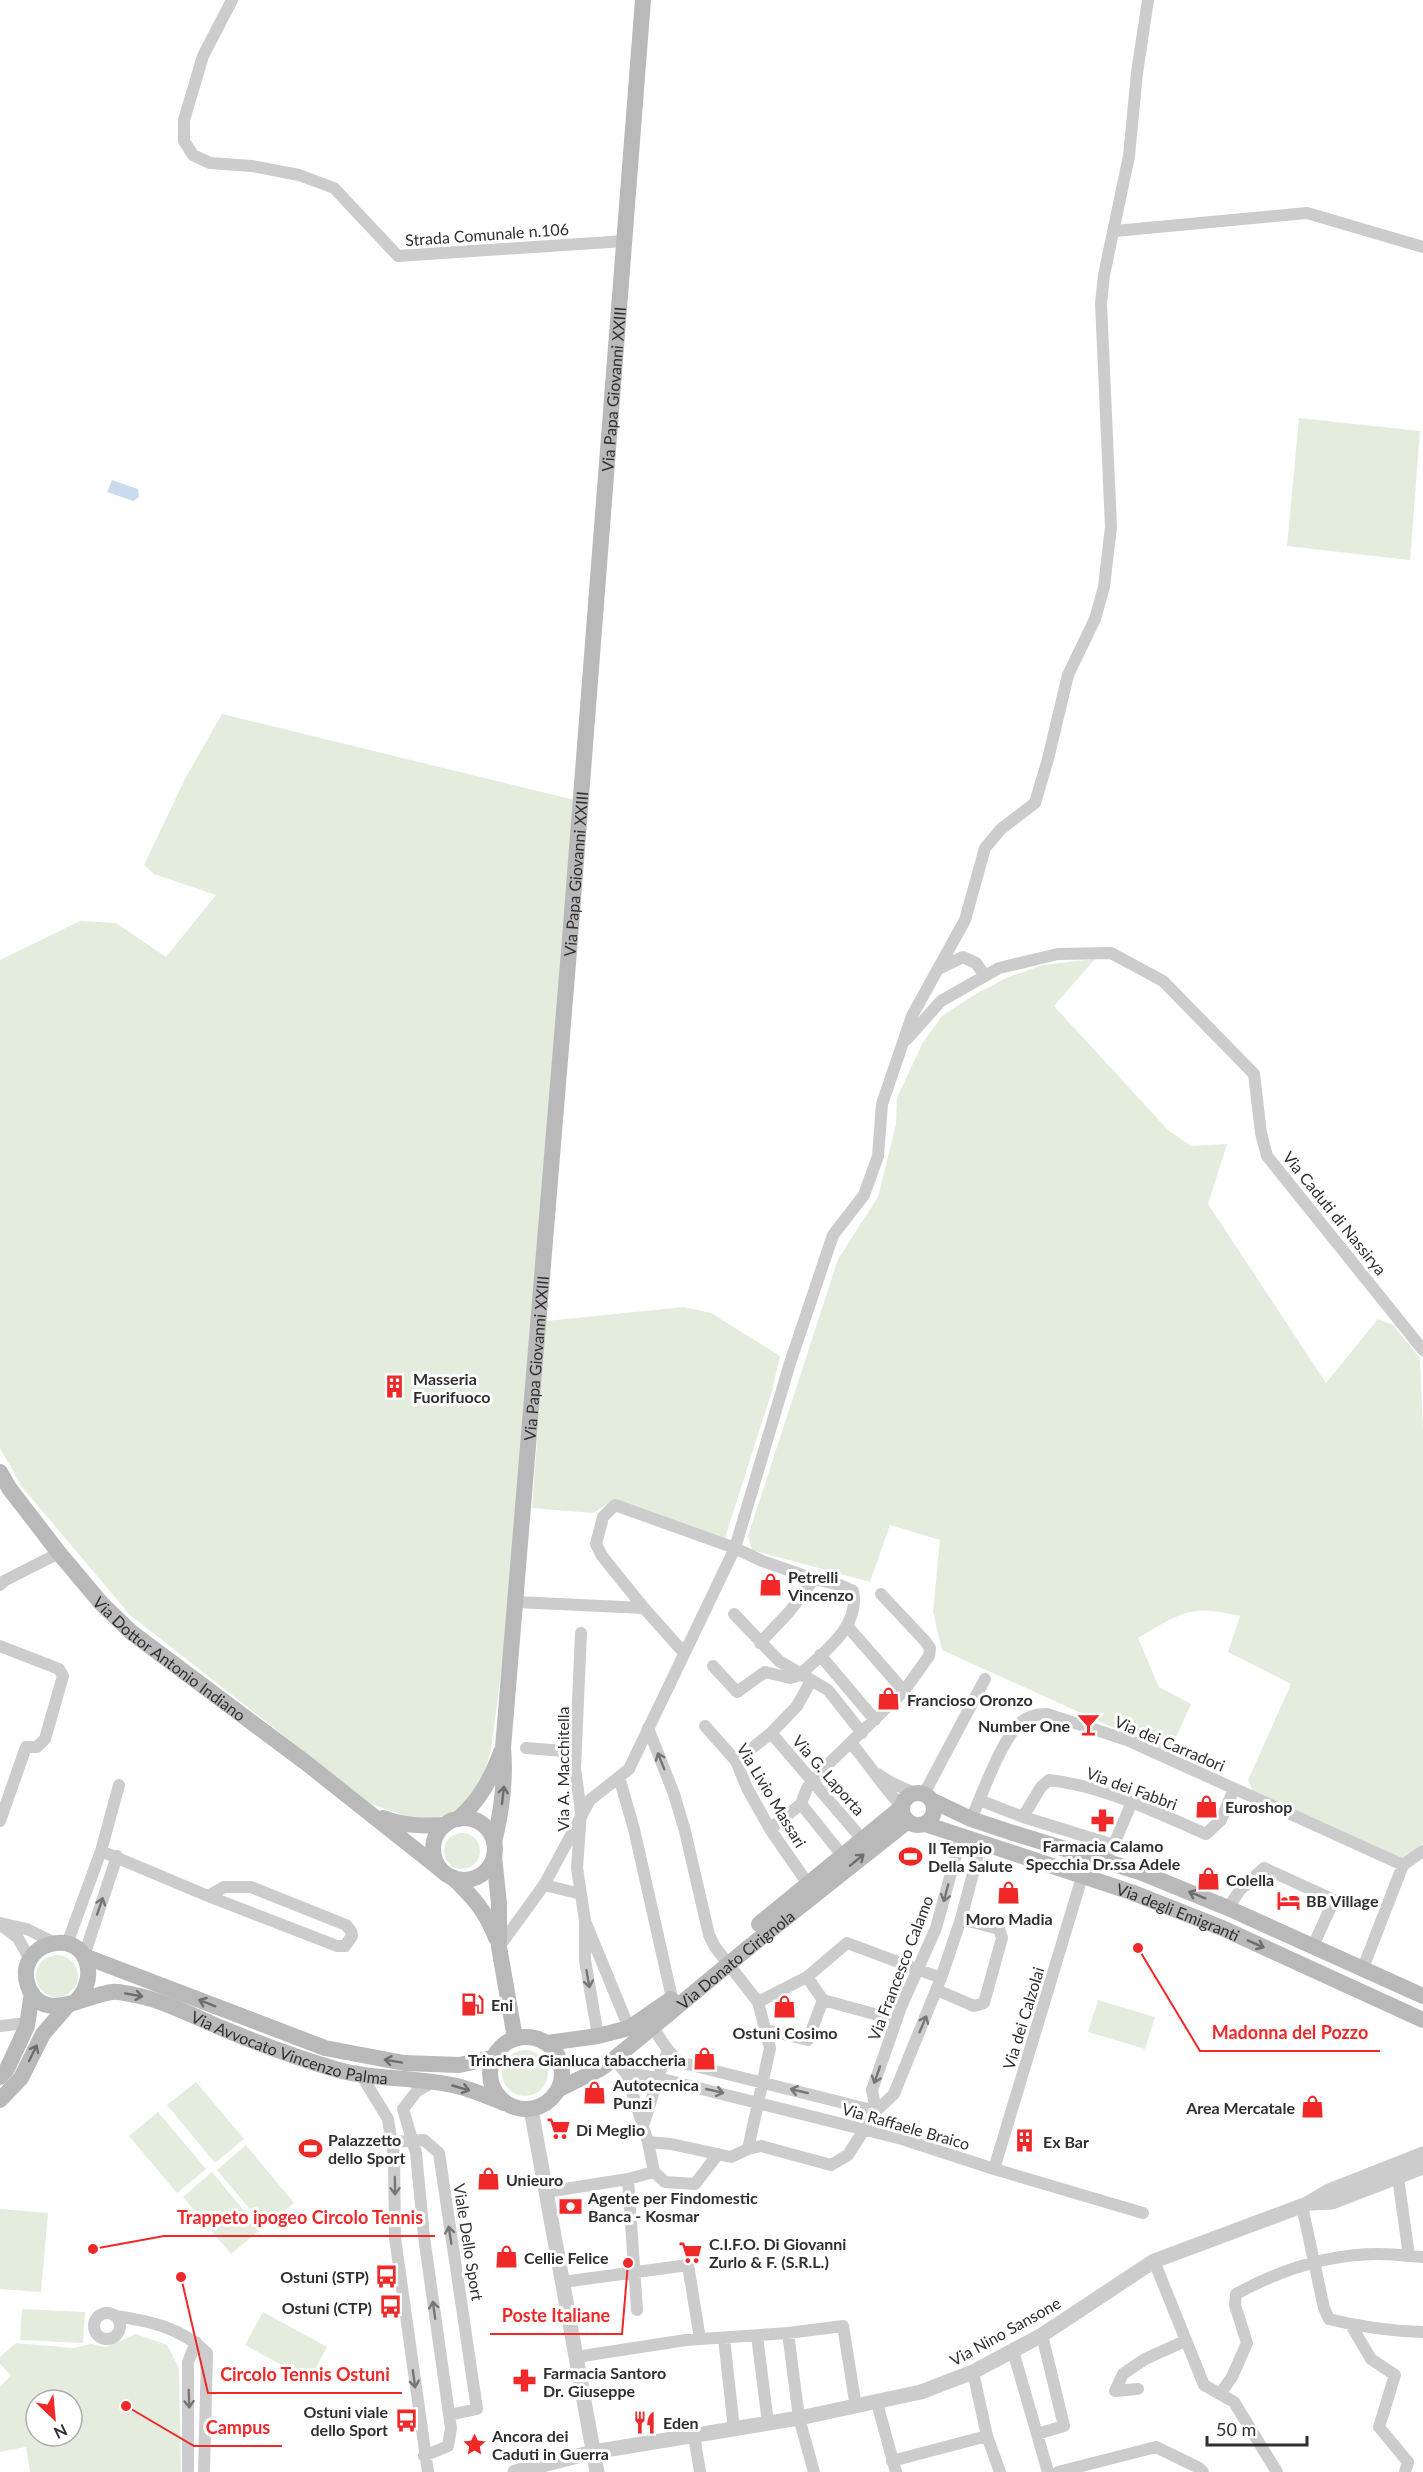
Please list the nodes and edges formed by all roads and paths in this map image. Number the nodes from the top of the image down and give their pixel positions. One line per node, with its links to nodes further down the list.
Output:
1 (231, 0): 5 (street, Strada Comunale n.106)
2 (643, 0): 5 (main road, Via Papa Giovanni XXIII)
3 (1148, 0): 4 (street)
4 (1114, 231): 6 (street); 7 (street)
5 (625, 241): 19 (main road, Via Papa Giovanni XXIII)
6 (1423, 247)
7 (938, 969): 8 (street); 9 (street)
8 (985, 976): 10 (street, Via Caduti di Nassirya); 12 (street, Via Caduti di Nassirya)
9 (926, 991): 10 (street); 11 (street)
10 (941, 1001): 11 (street, Via Caduti di Nassirya)
11 (904, 1042): 14 (street)
12 (1423, 1350)
13 (0, 1472): 15 (main road, Via Dottor Antonio Indiano)
14 (735, 1548): 16 (street); 20 (street); 26 (street)
15 (58, 1553): 17 (street); 51 (main road, Via Dottor Antonio Indiano)
16 (814, 1579): 22 (street); 24 (street)
17 (0, 1585)
18 (881, 1593): 31 (street)
19 (516, 1602): 20 (street); 38 (main road, Via Papa Giovanni XXIII)
20 (644, 1608): 26 (street)
21 (735, 1614): 24 (street)
22 (848, 1627): 27 (street); 31 (street)
23 (581, 1633): 40 (street, Via A. Macchitella)
24 (760, 1643): 29 (street)
25 (0, 1646): 56 (street)
26 (684, 1653): 34 (street)
27 (820, 1655): 29 (street); 32 (street)
28 (713, 1666): 29 (street)
29 (806, 1678): 35 (street); 36 (street)
30 (985, 1679): 47 (street)
31 (904, 1691): 32 (street)
32 (875, 1720): 36 (street)
33 (705, 1726): 41 (street, Via Livio Massari)
34 (648, 1728): 43 (street); 86 (street, one-way to 34)
35 (771, 1733): 41 (street); 44 (street, Via G. Laporta)
36 (862, 1733): 37 (street)
37 (851, 1743): 42 (street); 44 (street)
38 (503, 1748): 57 (main road, Via Papa Giovanni XXIII); 64 (main road, Via Papa Giovanni XXIII, one-way to 38)
39 (526, 1748): 40 (street)
40 (576, 1752): 54 (street, Via A. Macchitella)
41 (736, 1761): 59 (street, Via Livio Massari)
42 (875, 1771): 47 (street); 52 (street)
43 (619, 1777): 54 (street); 93 (street)
44 (813, 1781): 50 (street); 61 (street, Via G. Laporta)
45 (119, 1785): 65 (street)
46 (1234, 1789): 48 (street, Via dei Carradori); 49 (street, Via dei Fabbri); 70 (street, Via dei Carradori)
47 (924, 1796): 52 (main road); 55 (main road, Via degli Emigranti); 58 (main road)
48 (980, 1800): 53 (street); 55 (street, Via dei Carradori)
49 (1132, 1802): 53 (street, Via dei Fabbri); 63 (street)
50 (801, 1804): 59 (street); 67 (street)
51 (371, 1813): 57 (main road, Via Dottor Antonio Indiano); 71 (main road, Via Dottor Antonio Indiano)
52 (905, 1814): 58 (main road, Via degli Emigranti); 61 (main road, Via Donato Cirignola); 86 (main road, Via Donato Cirignola, one-way to 52)
53 (1023, 1817): 63 (street)
54 (580, 1819): 74 (street); 75 (street, Via A. Macchitella)
55 (972, 1819): 69 (main road, Via degli Emigranti)
56 (0, 1821)
57 (452, 1822): 64 (main road); 71 (main road)
58 (925, 1824): 60 (main road, Via degli Emigranti)
59 (770, 1829): 73 (street, Via Livio Massari)
60 (962, 1837): 62 (main road, Via degli Emigranti); 88 (street, Via Francesco Calamo, one-way to 88)
61 (862, 1839): 67 (main road, Via Donato Cirignola)
62 (981, 1843): 72 (main road, Via degli Emigranti); 78 (street)
63 (1114, 1845): 69 (street)
64 (494, 1849): 71 (main road); 83 (main road, Via Papa Giovanni XXIII)
65 (101, 1851): 68 (street); 81 (street)
66 (1423, 1851): 70 (street)
67 (842, 1855): 73 (main road, Via Donato Cirignola)
68 (117, 1856): 76 (street); 84 (street, one-way to 68)
69 (1107, 1862): 77 (main road, Via degli Emigranti, one-way to 69)
70 (1403, 1865): 87 (street)
71 (446, 1873): 83 (main road, Via Papa Giovanni XXIII)
72 (1083, 1877): 98 (main road, Via degli Emigranti, one-way to 98); 131 (street, Via dei Calzolai)
73 (808, 1884): 86 (main road, Via Donato Cirignola)
74 (544, 1885): 75 (street); 83 (street)
75 (581, 1894): 79 (street, Via A. Macchitella)
76 (208, 1896): 76 (street)
77 (1228, 1908): 82 (main road, Via degli Emigranti); 82 (street, Via degli Emigranti)
78 (961, 1919): 90 (street); 90 (street)
79 (585, 1921): 101 (street); 104 (street, one-way to 104)
80 (0, 1924): 81 (street); 85 (street)
81 (61, 1943): 84 (main road, Via Avvocato Vincenzo Palma); 85 (main road)
82 (1313, 1946): 87 (main road, Via degli Emigranti)
83 (499, 1947): 105 (main road, Via Papa Giovanni XXIII)
84 (84, 1956): 96 (main road); 108 (main road, Via Avvocato Vincenzo Palma, one-way to 84)
85 (30, 1960): 91 (main road)
86 (725, 1960): 93 (main road, Via Donato Cirignola); 95 (street); 102 (main road, Via Donato Cirignola)
87 (1363, 1968): 92 (main road, Via degli Emigranti)
88 (918, 1970): 89 (street); 90 (street); 97 (street, Via Francesco Calamo)
89 (807, 1977): 94 (street); 95 (street)
90 (939, 1984): 121 (street, one-way to 90)
91 (32, 1993): 96 (main road, Via Avvocato Vincenzo Palma); 99 (main road)
92 (1423, 1996)
93 (672, 1998): 101 (main road, Via Donato Cirignola)
94 (824, 2000): 97 (street); 103 (street)
95 (758, 2002): 103 (street)
96 (72, 2003): 110 (main road, Via Avvocato Vincenzo Palma, one-way to 110); 117 (main road, one-way to 96)
97 (896, 2020): 121 (street, Via Francesco Calamo, one-way to 121)
98 (1423, 2020)
99 (28, 2023): 100 (street); 112 (main road)
100 (0, 2026)
101 (629, 2028): 104 (main road, Via Donato Cirignola)
102 (653, 2028): 107 (street); 109 (main road, Via Donato Cirignola)
103 (766, 2030): 115 (street)
104 (598, 2036): 106 (main road, Via Donato Cirignola)
105 (515, 2038): 106 (main road); 108 (main road)
106 (547, 2043): 116 (main road)
107 (668, 2050): 113 (street); 115 (street, Via Raffaele Braico)
108 (492, 2058): 119 (main road)
109 (614, 2060): 111 (street); 116 (main road, Via Donato Cirignola)
110 (360, 2073): 114 (main road, Via Avvocato Vincenzo Palma); 125 (street)
111 (626, 2073): 113 (street, Via Raffaele Braico); 122 (street)
112 (0, 2077)
113 (658, 2078): 118 (street, Via Raffaele Braico, one-way to 118); 122 (street)
114 (433, 2082): 119 (main road, Via Avvocato Vincenzo Palma, one-way to 119); 124 (street)
115 (763, 2083): 118 (street); 121 (street, Via Raffaele Braico, one-way to 115)
116 (559, 2089): 120 (main road)
117 (0, 2100)
118 (760, 2102): 123 (street, Via Raffaele Braico); 127 (street)
119 (504, 2103): 120 (main road)
120 (531, 2109): 135 (street)
121 (876, 2111): 123 (street)
122 (643, 2126): 126 (street)
123 (866, 2130): 127 (street); 131 (street, Via Raffaele Braico)
124 (412, 2141): 125 (street, Viale Dello Sport); 162 (street, one-way to 124); 162 (street, Viale Dello Sport, one-way to 124)
125 (392, 2142): 170 (street, one-way to 170)
126 (648, 2142): 128 (street); 133 (street)
127 (748, 2149): 128 (street)
128 (718, 2154): 133 (street)
129 (1423, 2154): 132 (street, Via Nino Sansone)
130 (1423, 2167): 132 (street, Via Nino Sansone)
131 (994, 2169): 137 (street, Via Raffaele Braico)
132 (1397, 2170): 136 (street, Via Nino Sansone); 138 (street)
133 (654, 2172): 134 (street)
134 (628, 2179): 135 (street); 142 (street)
135 (546, 2192): 143 (street)
136 (1304, 2205): 140 (street, Via Nino Sansone); 141 (street)
137 (1143, 2213)
138 (1409, 2256): 139 (street); 141 (street)
139 (1423, 2257)
140 (1154, 2261): 149 (street, Via Nino Sansone); 153 (street)
141 (1314, 2262): 146 (street); 159 (street)
142 (634, 2272): 143 (street); 144 (street); 152 (street)
143 (562, 2283): 156 (street)
144 (637, 2310)
145 (116, 2316): 154 (street)
146 (1351, 2325): 147 (street); 184 (street)
147 (1423, 2332)
148 (788, 2333): 150 (street); 161 (street); 163 (street)
149 (1042, 2335): 155 (street, Via Nino Sansone); 166 (street)
150 (757, 2336): 151 (street); 164 (street)
151 (726, 2338): 152 (street); 165 (street)
152 (700, 2339): 156 (street)
153 (1185, 2341): 158 (street); 159 (street)
154 (196, 2342): 172 (street, one-way to 172); 173 (street)
155 (1013, 2350): 157 (street, Via Nino Sansone); 166 (street)
156 (576, 2357): 169 (street)
157 (973, 2372): 160 (street, Via Nino Sansone); 168 (street)
158 (1138, 2390)
159 (1220, 2394): 183 (street)
160 (877, 2403): 161 (street, Via Nino Sansone); 171 (street)
161 (856, 2407): 163 (street, Via Nino Sansone)
162 (449, 2415): 170 (street)
163 (799, 2418): 164 (street, Via Nino Sansone); 178 (street)
164 (768, 2423): 165 (street, Via Nino Sansone)
165 (734, 2429): 167 (street, Via Nino Sansone)
166 (1037, 2434): 180 (street)
167 (694, 2436): 169 (street, Via Nino Sansone); 177 (street)
168 (987, 2436): 171 (street); 179 (street)
169 (593, 2451): 175 (street, Via Nino Sansone); 176 (street)
170 (424, 2456): 174 (street)
171 (894, 2467)
172 (188, 2472)
173 (204, 2472)
174 (428, 2472)
175 (515, 2472)
176 (597, 2472)
177 (700, 2472)
178 (814, 2472)
179 (1000, 2472)
180 (1048, 2472)
181 (1058, 2472): 182 (street)
182 (1203, 2472)
183 (1277, 2472)
184 (1405, 2472)

